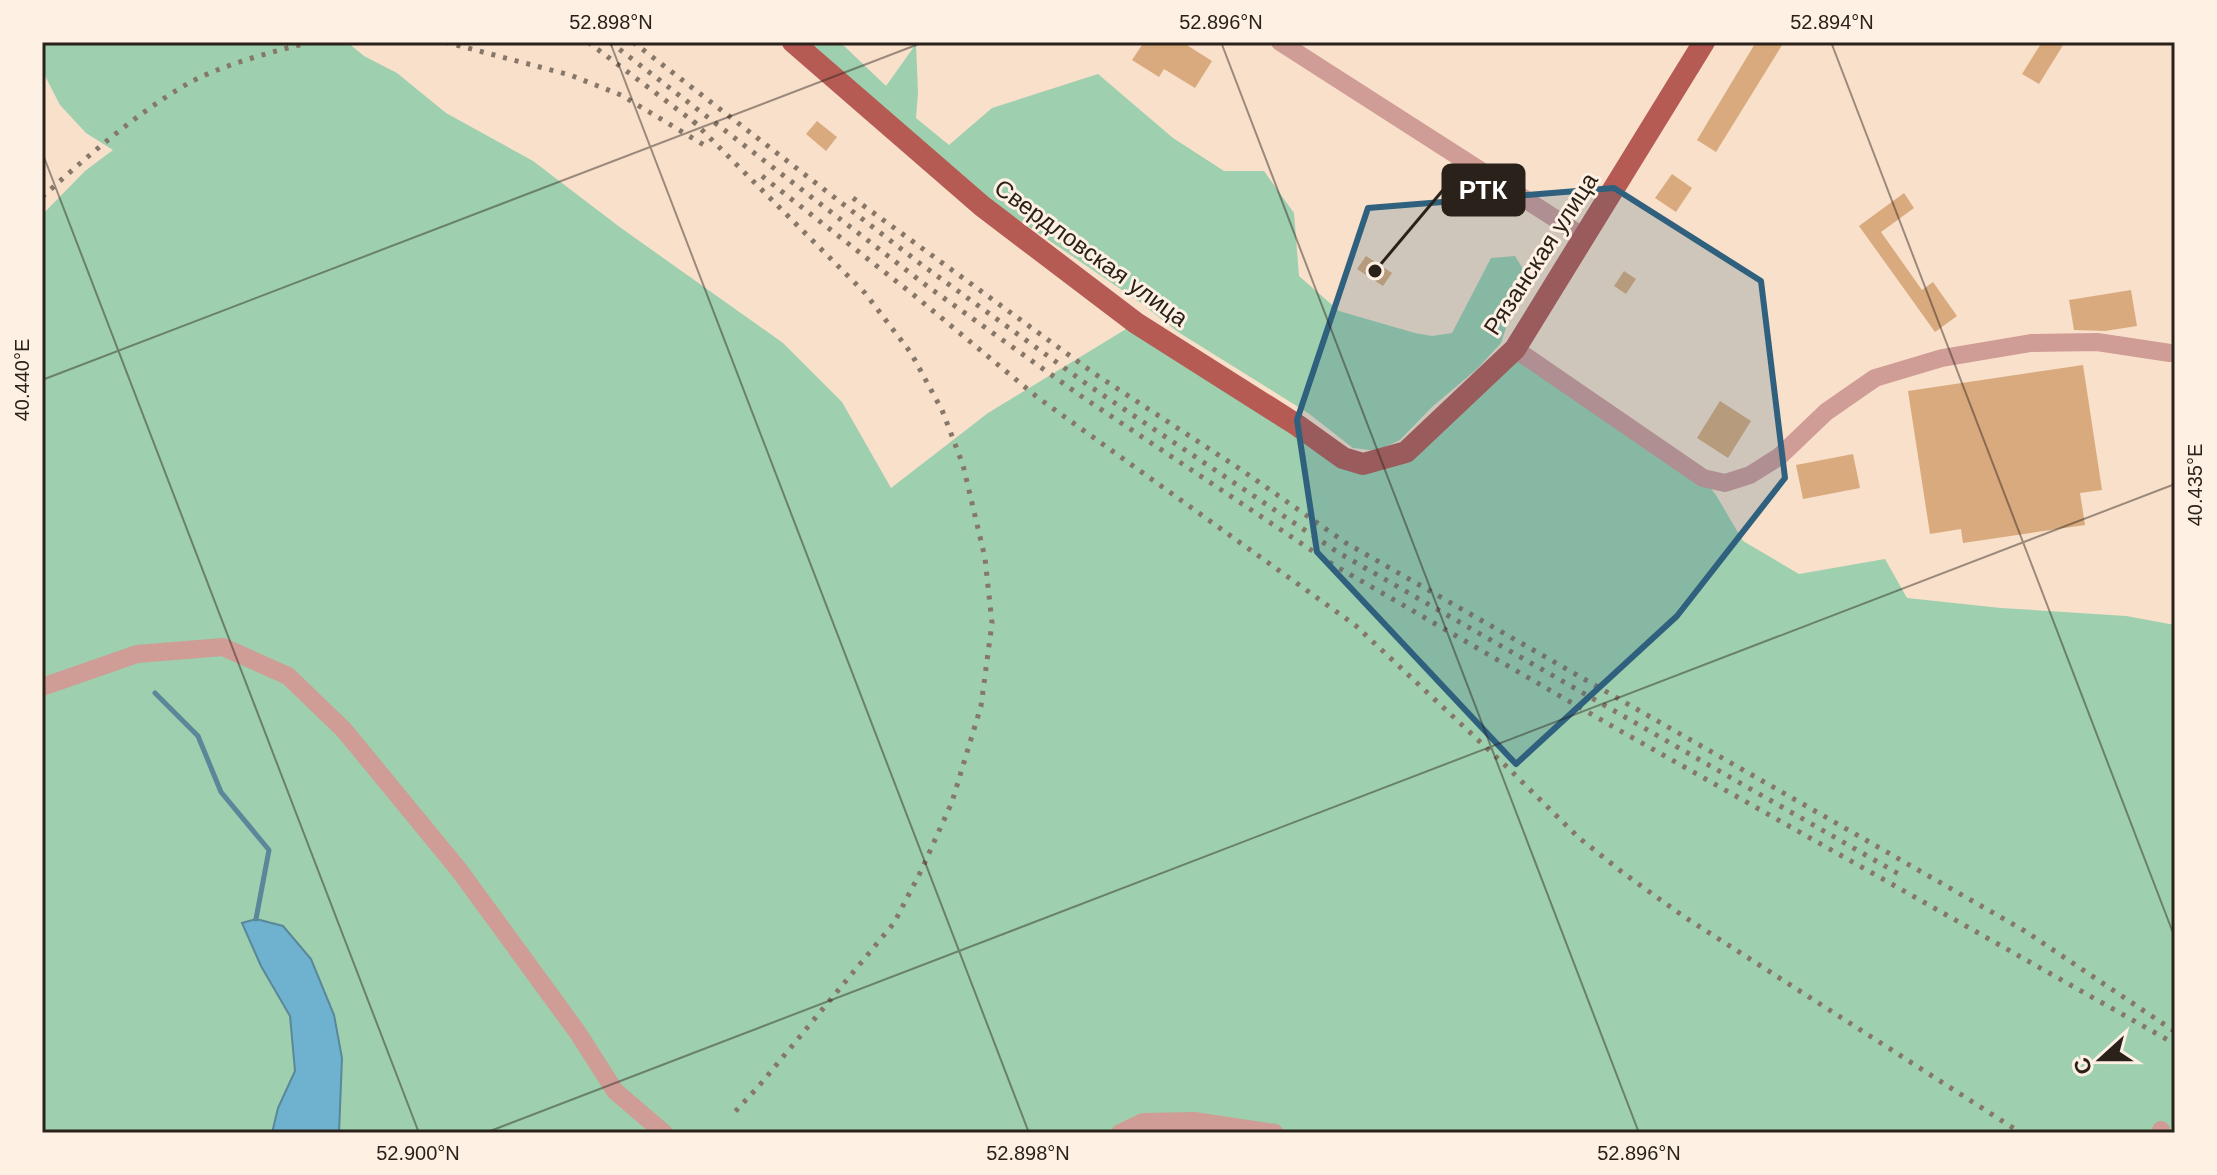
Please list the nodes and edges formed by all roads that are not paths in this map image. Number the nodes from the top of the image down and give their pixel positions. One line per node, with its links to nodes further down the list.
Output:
1 (793, 42): 7 (main road, Свердловская улица)
2 (1280, 42): 4 (street)
3 (1704, 42): 4 (main road, Рязанская улица)
4 (1584, 237): 5 (main road, Рязанская улица)
5 (1515, 349): 6 (street); 7 (main road, Рязанская улица)
6 (2170, 353)
7 (1384, 460)
8 (42, 687): 9 (street)
9 (664, 1133)
10 (1120, 1133): 11 (street)
11 (1275, 1133)

